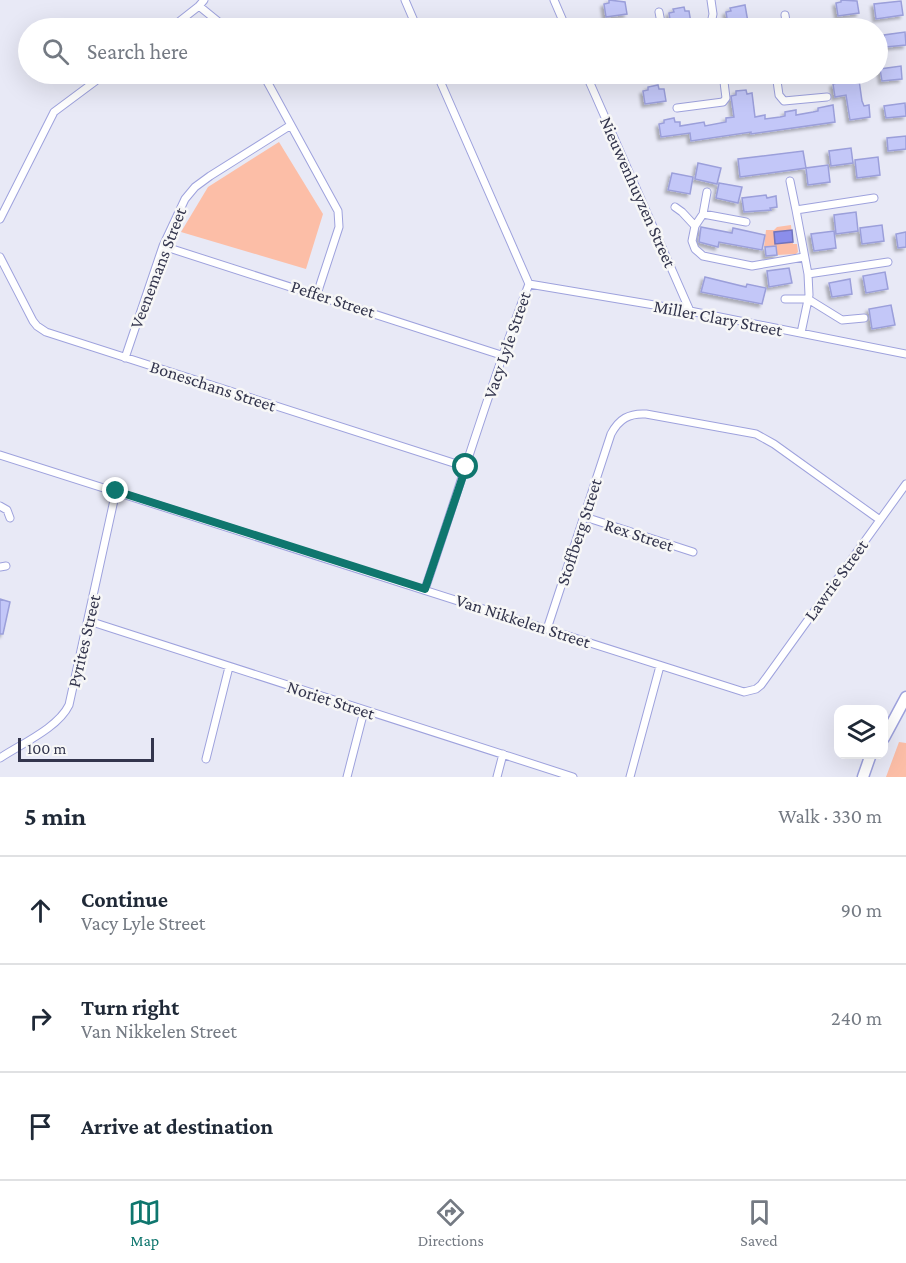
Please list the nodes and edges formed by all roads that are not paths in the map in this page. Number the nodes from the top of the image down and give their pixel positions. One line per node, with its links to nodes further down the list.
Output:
1 (405, 0): 9 (street)
2 (554, 0): 10 (street)
3 (711, 0): 12 (street)
4 (201, 3): 7 (street); 8 (street)
5 (659, 12): 11 (street)
6 (785, 15): 13 (street)
7 (183, 18)
8 (216, 18)
9 (413, 18)
10 (562, 18)
11 (660, 18)
12 (711, 18)
13 (785, 18)
14 (89, 84): 29 (street)
15 (268, 84): 22 (street)
16 (441, 84): 37 (street, Vacy Lyle Street)
17 (590, 84): 41 (street, Nieuwenhuyzen Street)
18 (724, 84): 21 (street)
19 (777, 84): 20 (street)
20 (827, 97)
21 (677, 108)
22 (291, 125): 32 (street, Veenemans Street); 38 (street)
23 (790, 182): 27 (street)
24 (707, 192): 28 (street)
25 (874, 198): 27 (street)
26 (675, 207): 31 (street)
27 (796, 210): 34 (street)
28 (703, 214): 30 (street); 31 (street)
29 (0, 219)
30 (746, 222)
31 (695, 226): 34 (street)
32 (163, 246): 38 (street, Peffer Street); 46 (street, Veenemans Street)
33 (0, 257): 46 (street, Boneschans Street)
34 (804, 257): 36 (street)
35 (888, 262): 36 (street)
36 (808, 274): 40 (street)
37 (529, 284): 41 (street, Miller Clary Street); 44 (street, Vacy Lyle Street)
38 (317, 294): 44 (street, Peffer Street)
39 (785, 299): 40 (street)
40 (808, 299): 42 (street); 43 (street)
41 (690, 311): 43 (street, Miller Clary Street)
42 (864, 318)
43 (801, 333): 45 (street, Miller Clary Street)
44 (501, 354): 48 (street, Vacy Lyle Street)
45 (906, 354)
46 (125, 358): 48 (street, Boneschans Street)
47 (0, 455): 50 (street, Van Nikkelen Street)
48 (466, 467): 56 (street, Vacy Lyle Street)
49 (906, 484): 54 (street, Lawrie Street)
50 (116, 491): 56 (street, Van Nikkelen Street); 57 (street, Pyrites Street)
51 (0, 506): 53 (street)
52 (585, 517): 54 (street, Stoffberg Street); 55 (street, Rex Street); 58 (street, Stoffberg Street)
53 (10, 518)
54 (880, 520): 61 (street, Lawrie Street)
55 (693, 552)
56 (425, 589): 58 (street, Van Nikkelen Street)
57 (89, 621): 60 (street, Noriet Street); 68 (street, Pyrites Street)
58 (547, 629): 59 (street, Van Nikkelen Street)
59 (660, 666): 61 (street, Van Nikkelen Street); 75 (street)
60 (229, 667): 64 (street, Noriet Street); 69 (street)
61 (767, 677)
62 (906, 689): 65 (main road)
63 (906, 697): 66 (main road)
64 (364, 711): 67 (street, Noriet Street); 72 (street)
65 (888, 720)
66 (888, 731)
67 (503, 754): 73 (street); 74 (street, Noriet Street)
68 (0, 758)
69 (206, 759)
70 (869, 759): 76 (main road)
71 (875, 759): 77 (main road)
72 (347, 777)
73 (497, 777)
74 (573, 777)
75 (630, 777)
76 (863, 777)
77 (869, 777)

